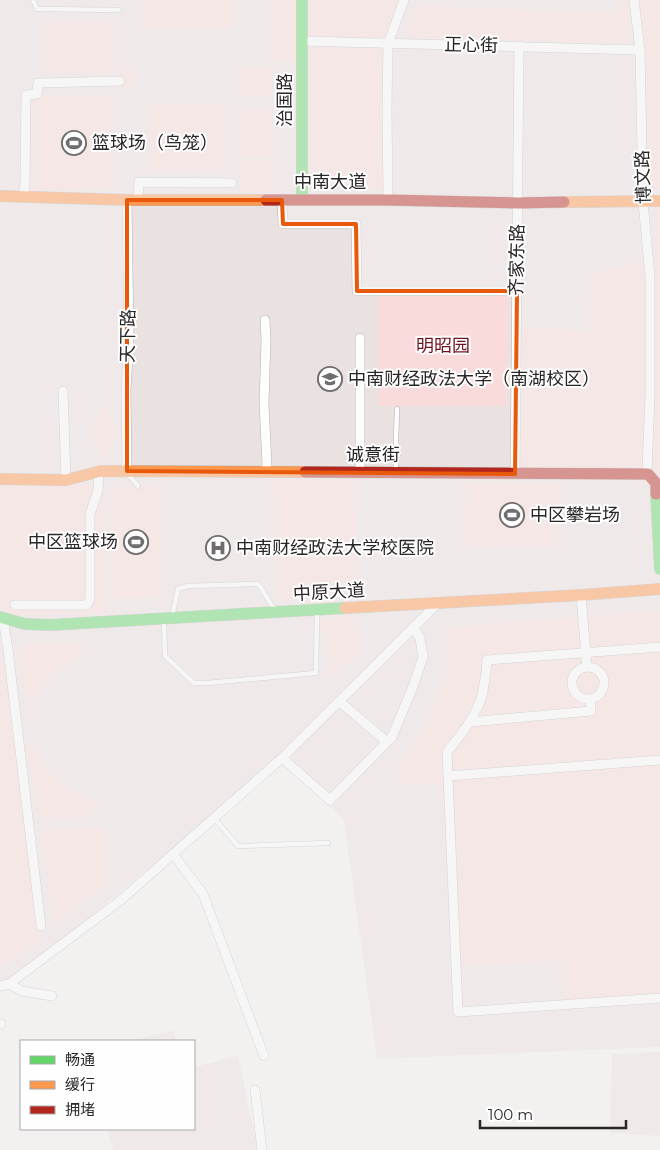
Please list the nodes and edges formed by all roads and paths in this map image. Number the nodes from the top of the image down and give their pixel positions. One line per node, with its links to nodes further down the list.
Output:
1 (33, 0): 5 (lane)
2 (302, 0): 6 (main road, 治国路)
3 (404, 0): 7 (street)
4 (634, 0): 9 (street, 博文路)
5 (119, 10)
6 (302, 41): 7 (street, 正心街); 16 (main road, 治国路)
7 (388, 44): 8 (street, 正心街); 17 (street)
8 (519, 46): 9 (street, 正心街); 20 (street, 齐家东路)
9 (640, 50): 18 (street, 博文路)
10 (120, 81): 13 (street)
11 (232, 183): 14 (street)
12 (0, 196): 13 (main road, 中南大道)
13 (23, 196): 14 (main road, 中南大道)
14 (132, 200): 15 (main road, 中南大道); 27 (street, 天下路)
15 (282, 200): 16 (main road, 中南大道); 21 (street)
16 (302, 200): 17 (main road, 中南大道)
17 (388, 200): 20 (main road, 中南大道)
18 (643, 202): 19 (main road, 中南大道); 20 (main road, 中南大道); 32 (street, 博文路)
19 (660, 202)
20 (518, 204): 21 (street, 齐家东路)
21 (517, 291): 31 (street, 齐家东路)
22 (265, 320): 28 (street)
23 (360, 338): 29 (street)
24 (62, 391): 34 (street)
25 (397, 409): 30 (lane)
26 (99, 471): 27 (main road, 诚意街); 34 (main road, 诚意街); 40 (street)
27 (127, 471): 28 (main road, 诚意街); 35 (lane)
28 (265, 472): 29 (main road, 诚意街)
29 (360, 472): 30 (main road, 诚意街)
30 (395, 473): 31 (main road, 诚意街)
31 (515, 474): 32 (main road, 诚意街)
32 (648, 474): 36 (main road)
33 (0, 479): 34 (main road, 诚意街)
34 (66, 480)
35 (138, 486)
36 (660, 570)
37 (660, 589): 38 (main road, 中原大道)
38 (582, 595): 39 (main road, 中原大道); 47 (street)
39 (438, 603): 41 (main road, 中原大道); 45 (street)
40 (15, 605)
41 (317, 610): 42 (main road, 中原大道); 44 (lane)
42 (278, 612): 44 (main road, 中原大道); 44 (lane)
43 (1, 617): 44 (main road, 中原大道); 59 (street)
44 (168, 618)
45 (413, 627): 50 (street); 52 (street)
46 (660, 647): 47 (street)
47 (586, 652): 48 (street); 51 (street)
48 (587, 667): 49 (street); 49 (street)
49 (590, 699): 51 (street)
50 (339, 701): 52 (street); 53 (street)
51 (470, 722): 55 (street)
52 (387, 742): 53 (street)
53 (282, 758): 56 (street)
54 (660, 760): 55 (street)
55 (448, 776): 62 (street)
56 (214, 818): 57 (lane); 58 (street)
57 (328, 843)
58 (173, 854): 60 (street); 63 (street)
59 (41, 926)
60 (5, 985): 61 (street)
61 (52, 996)
62 (660, 998)
63 (264, 1056)
64 (255, 1090): 65 (street)
65 (262, 1150)

